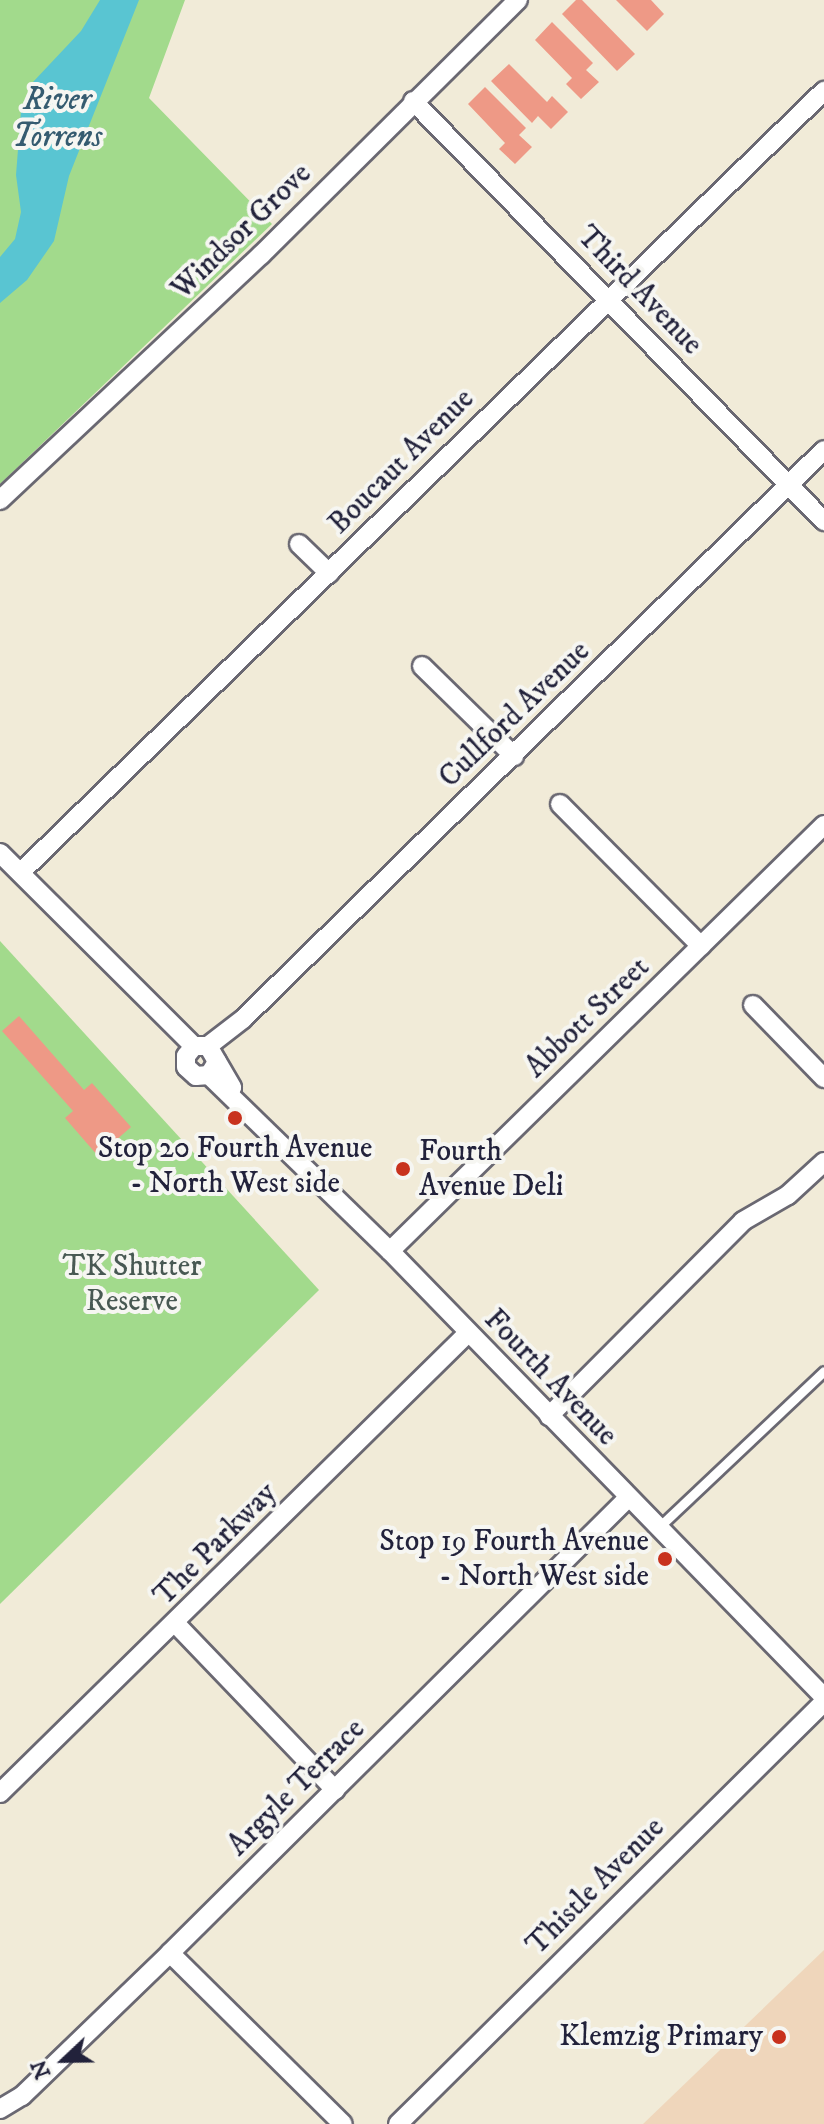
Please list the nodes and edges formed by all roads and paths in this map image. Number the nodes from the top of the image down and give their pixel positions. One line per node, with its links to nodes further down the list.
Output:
1 (518, 0): 3 (street, Windsor Grove)
2 (824, 91): 4 (street, Boucaut Avenue)
3 (413, 101): 4 (street, Third Avenue); 7 (street, Windsor Grove)
4 (607, 298): 6 (street, Third Avenue); 10 (street, Boucaut Avenue)
5 (824, 450): 6 (street, Cullford Avenue)
6 (789, 484): 8 (street, Third Avenue); 12 (street, Cullford Avenue)
7 (0, 500)
8 (824, 521)
9 (299, 544): 10 (street)
10 (329, 573): 16 (street, Boucaut Avenue)
11 (422, 666): 12 (street)
12 (514, 756): 19 (street, Cullford Avenue)
13 (560, 804): 17 (street)
14 (824, 825): 17 (street, Abbott Street)
15 (0, 853): 16 (street, Fourth Avenue)
16 (20, 873): 19 (street, Fourth Avenue)
17 (701, 946): 22 (street, Abbott Street)
18 (753, 1005): 20 (street)
19 (205, 1056): 22 (street, Fourth Avenue)
20 (824, 1078)
21 (824, 1162): 25 (street)
22 (390, 1251): 23 (street, Fourth Avenue)
23 (468, 1333): 25 (street, Fourth Avenue); 28 (street, The Parkway)
24 (824, 1371): 27 (lane)
25 (549, 1416): 26 (street, Fourth Avenue)
26 (628, 1498): 27 (street, Fourth Avenue); 30 (street, Argyle Terrace)
27 (658, 1528): 29 (street, Fourth Avenue)
28 (176, 1624): 30 (street); 31 (street, The Parkway)
29 (824, 1699): 35 (street, Thistle Avenue)
30 (335, 1790): 32 (street, Argyle Terrace)
31 (0, 1793)
32 (170, 1953): 33 (street, Argyle Terrace); 34 (street)
33 (0, 2109)
34 (329, 2116): 36 (street)
35 (402, 2118): 37 (street, Thistle Avenue)
36 (343, 2124)
37 (390, 2124)

